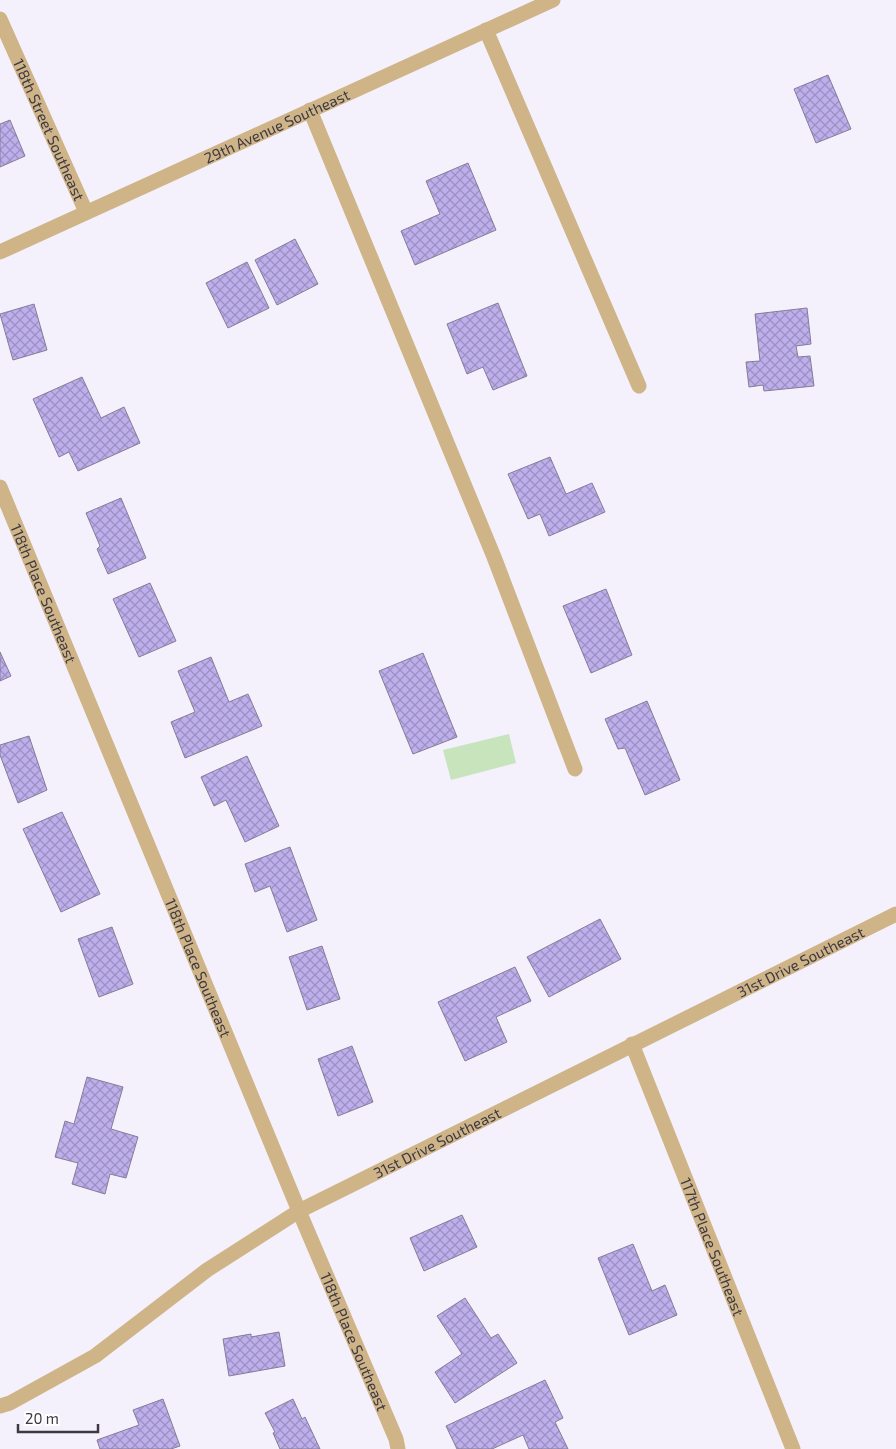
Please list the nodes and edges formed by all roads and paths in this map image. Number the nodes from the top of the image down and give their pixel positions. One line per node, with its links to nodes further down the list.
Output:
1 (553, 0): 3 (street, 29th Avenue Southeast)
2 (0, 20): 5 (street, 118th Street Southeast)
3 (486, 30): 4 (street, 29th Avenue Southeast); 7 (street)
4 (310, 110): 5 (street, 29th Avenue Southeast); 9 (street)
5 (86, 212): 6 (street, 29th Avenue Southeast)
6 (0, 252)
7 (639, 386)
8 (0, 487): 12 (street, 118th Place Southeast)
9 (576, 769)
10 (896, 914): 11 (street, 31st Drive Southeast)
11 (632, 1044): 12 (street, 31st Drive Southeast); 15 (street, 117th Place Southeast)
12 (299, 1211): 13 (street, 31st Drive Southeast); 14 (street, 118th Place Southeast)
13 (0, 1406)
14 (398, 1449)
15 (793, 1449)

